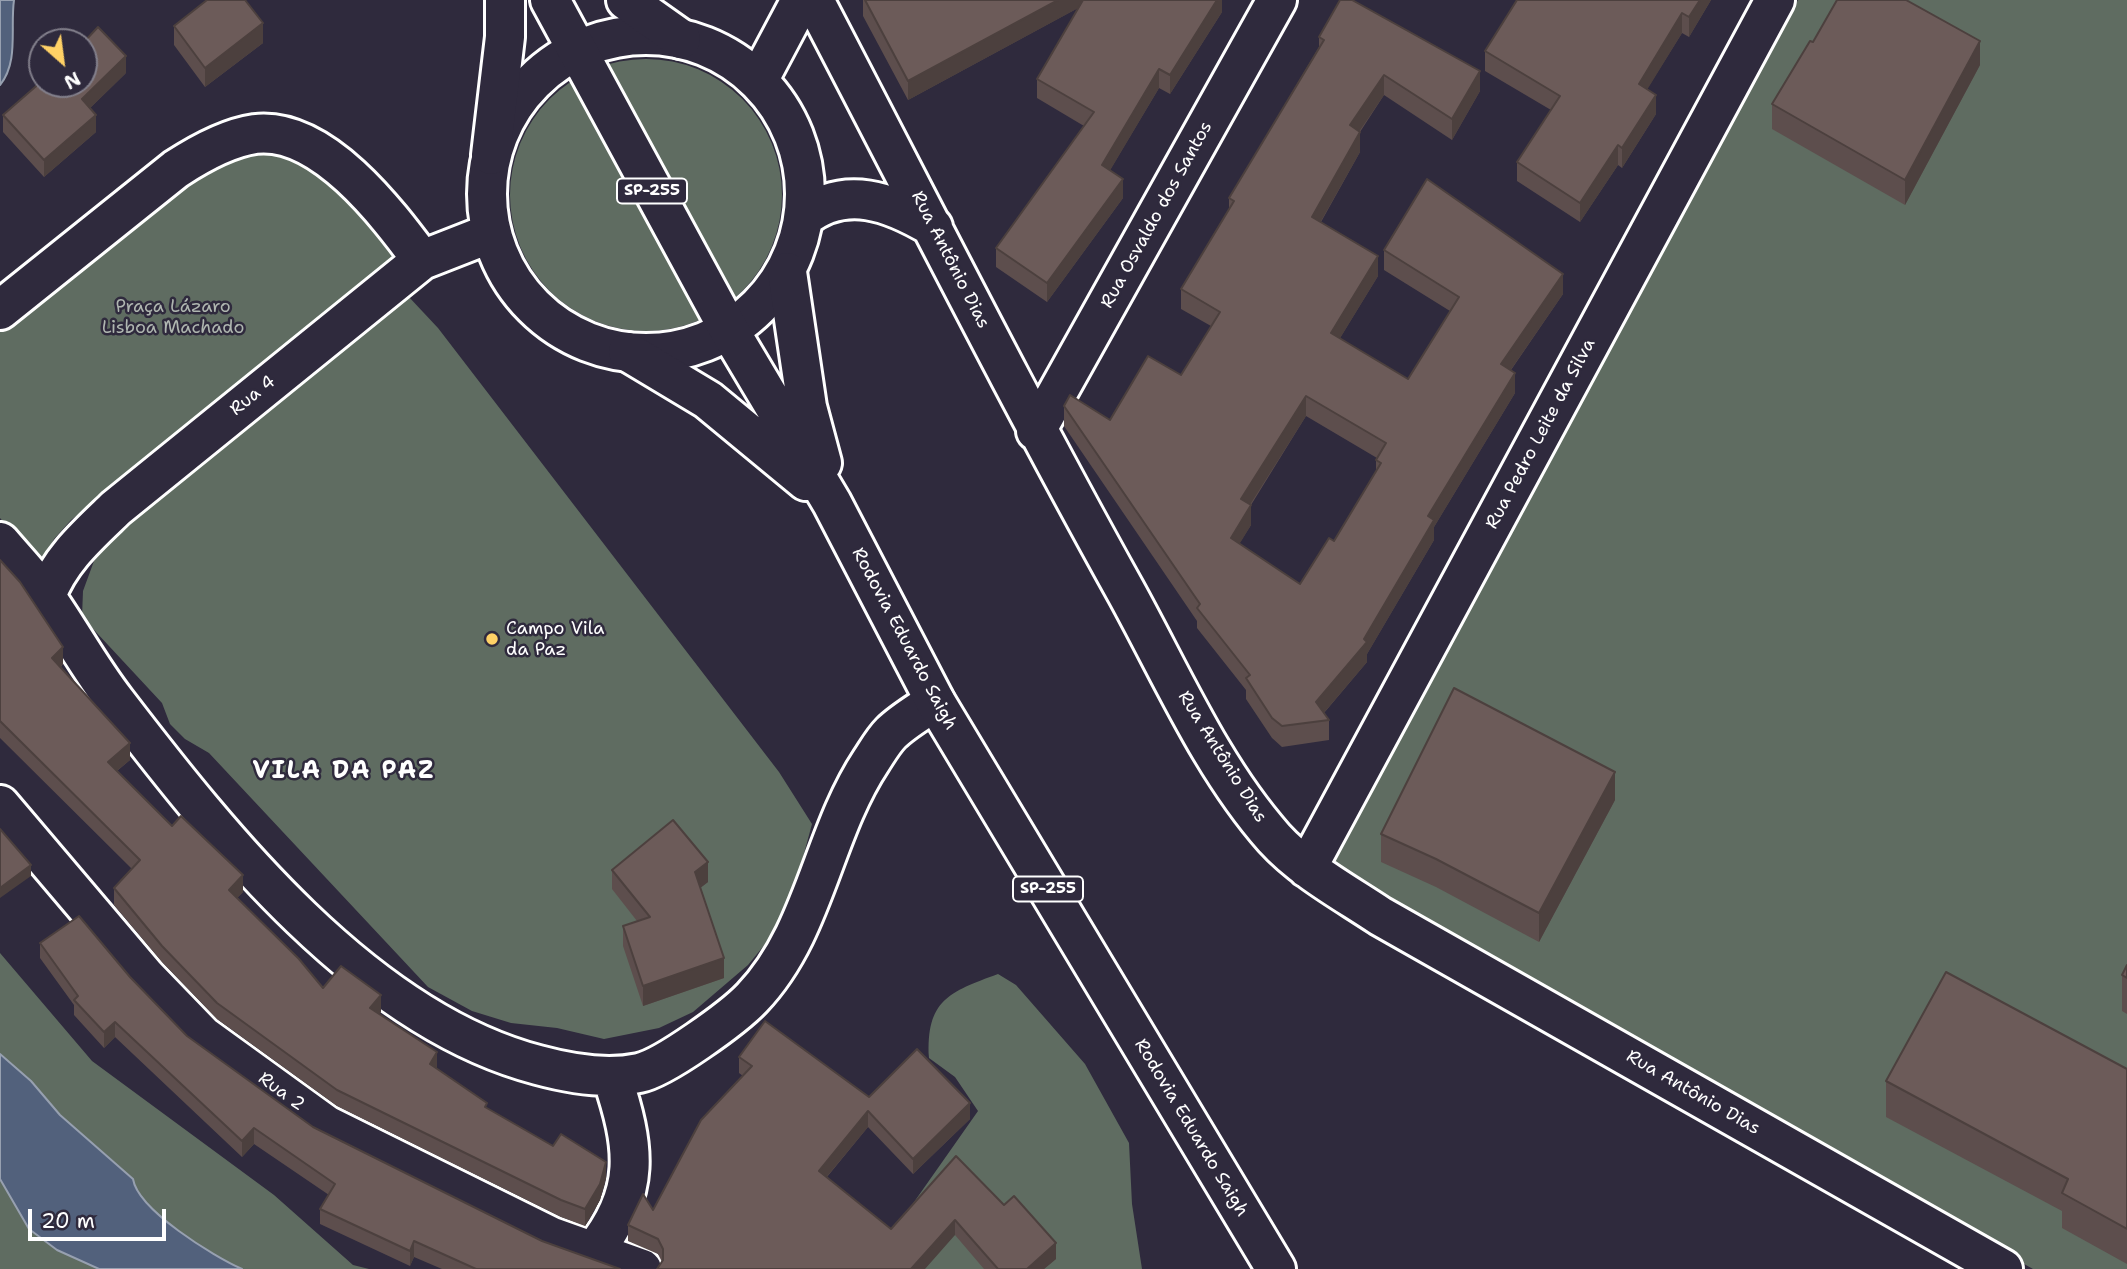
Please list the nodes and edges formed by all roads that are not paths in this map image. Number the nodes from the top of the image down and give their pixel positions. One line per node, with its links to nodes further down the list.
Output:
1 (505, 0): 11 (main road)
2 (550, 0): 9 (main road, Rodovia Eduardo Saigh / SP-255)
3 (626, 0): 8 (main road)
4 (801, 0): 10 (main road)
5 (814, 0): 13 (main road, Rua Antônio Dias)
6 (1277, 0): 20 (main road, Rua Osvaldo dos Santos)
7 (1776, 0): 26 (main road, Rua Pedro Leite da Silva)
8 (681, 39): 9 (main road); 10 (main road)
9 (575, 52): 11 (main road); 18 (main road, Rodovia Eduardo Saigh / SP-255)
10 (758, 80): 12 (main road)
11 (491, 155): 14 (main road)
12 (803, 218): 13 (main road); 16 (main road)
13 (933, 227): 20 (main road, Rua Antônio Dias)
14 (491, 233): 15 (main road, Rua 4); 19 (main road)
15 (422, 260): 17 (main road); 23 (main road, Rua 4)
16 (787, 272): 18 (main road); 21 (main road)
17 (0, 310)
18 (729, 330): 19 (main road); 21 (main road, Rodovia Eduardo Saigh / SP-255)
19 (628, 352): 21 (main road)
20 (1036, 431): 26 (main road, Rua Antônio Dias)
21 (832, 503): 24 (main road, Rodovia Eduardo Saigh / SP-255)
22 (0, 542): 23 (main road)
23 (46, 596): 27 (main road)
24 (935, 701): 27 (main road); 30 (main road, Rodovia Eduardo Saigh / SP-255)
25 (0, 805): 28 (main road, Rua 2)
26 (1307, 868): 31 (main road, Rua Antônio Dias)
27 (612, 1077): 28 (main road)
28 (593, 1252): 29 (main road, Rua 2)
29 (642, 1269)
30 (1276, 1269)
31 (2003, 1269)

